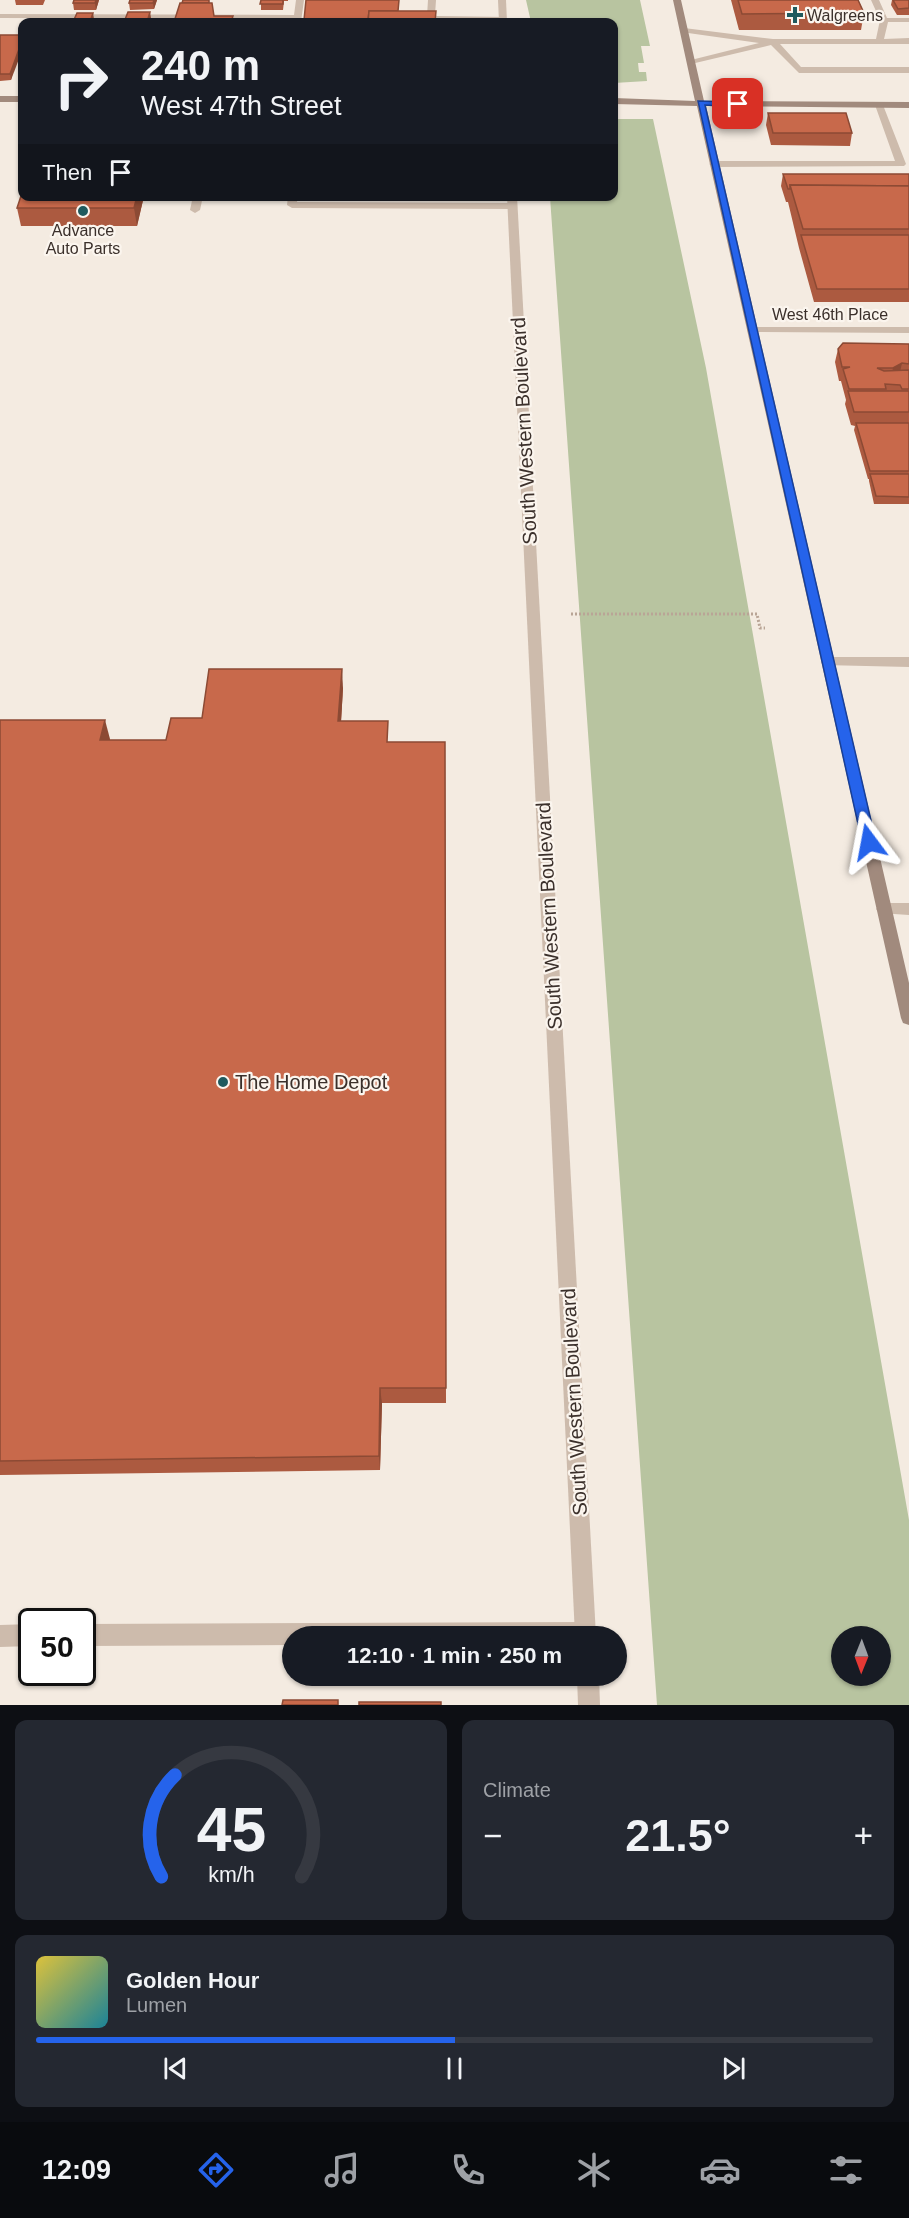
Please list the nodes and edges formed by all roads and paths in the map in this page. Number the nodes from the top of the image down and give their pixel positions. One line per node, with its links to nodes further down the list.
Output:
1 (300, 0): 8 (street)
2 (432, 0): 9 (street)
3 (502, 0): 10 (street)
4 (677, 0): 13 (main road)
5 (875, 0): 11 (street)
6 (0, 16): 7 (street)
7 (148, 18)
8 (297, 18)
9 (436, 18)
10 (503, 18)
11 (884, 20): 12 (street); 16 (street)
12 (909, 20)
13 (684, 30): 15 (street); 17 (main road)
14 (909, 41): 16 (street)
15 (773, 42): 16 (street); 17 (street); 18 (street)
16 (879, 42)
17 (691, 61): 22 (main road)
18 (909, 70)
19 (0, 99): 20 (main road)
20 (18, 99)
21 (618, 101): 22 (main road)
22 (700, 103): 23 (main road); 25 (main road)
23 (879, 105): 24 (main road); 25 (street)
24 (909, 105)
25 (714, 164): 30 (main road)
26 (197, 201): 29 (street)
27 (292, 201): 28 (street)
28 (512, 201): 39 (street, South Western Boulevard)
29 (195, 210)
30 (752, 330): 31 (street, West 46th Place); 34 (main road)
31 (909, 330)
32 (571, 614): 33 (path)
33 (765, 628)
34 (828, 662): 35 (street); 36 (main road)
35 (909, 662)
36 (884, 909): 37 (street); 38 (main road)
37 (909, 909)
38 (909, 1018)
39 (586, 1626)
40 (18, 1635): 43 (street)
41 (96, 1635): 42 (street)
42 (282, 1635)
43 (0, 1636)
44 (588, 1686): 45 (street)
45 (589, 1705)

